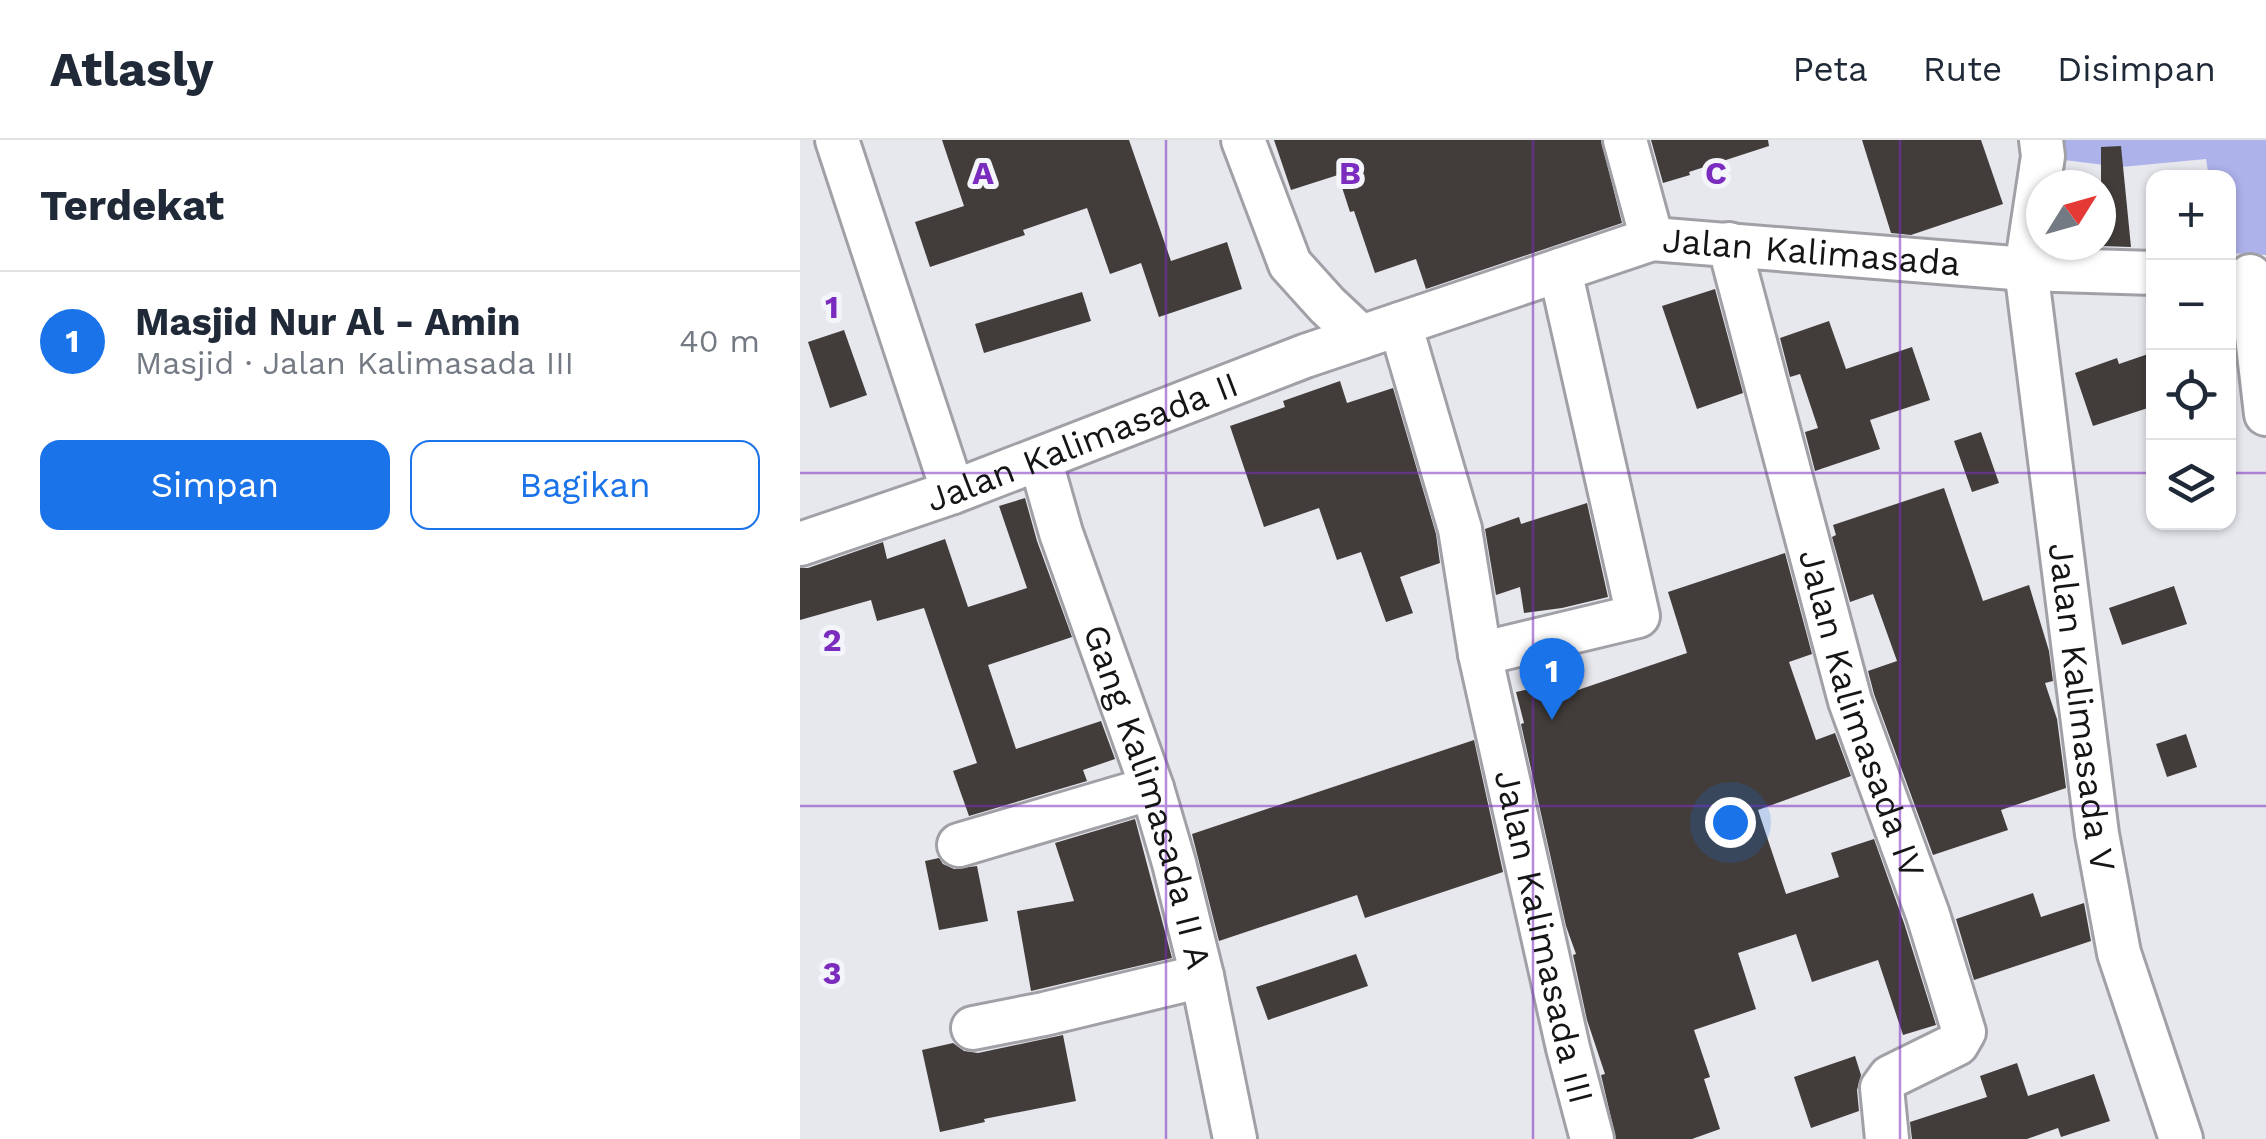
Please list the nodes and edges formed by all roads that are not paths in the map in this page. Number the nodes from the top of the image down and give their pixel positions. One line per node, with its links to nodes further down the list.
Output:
1 (836, 140): 14 (street)
2 (1243, 140): 11 (street)
3 (1625, 140): 5 (street)
4 (2041, 140): 7 (street, Jalan Kalimasada V)
5 (1652, 239): 6 (street, Jalan Kalimasada); 8 (street, Jalan Kalimasada)
6 (1728, 244): 7 (street, Jalan Kalimasada); 23 (street, Jalan Kalimasada IV)
7 (2026, 269): 9 (street, Jalan Kalimasada); 24 (street, Jalan Kalimasada V)
8 (1560, 270): 11 (street, Jalan Kalimasada); 16 (street)
9 (2146, 273)
10 (2248, 276): 12 (street)
11 (1381, 330): 13 (street, Jalan Kalimasada II); 16 (street, Jalan Kalimasada III)
12 (2266, 414)
13 (1040, 459): 14 (street, Jalan Kalimasada II); 17 (street, Gang Kalimasada II A)
14 (953, 492): 15 (street, Jalan Kalimasada II)
15 (800, 544)
16 (1480, 654): 22 (street, Jalan Kalimasada III)
17 (1152, 788): 18 (street); 19 (street, Gang Kalimasada II A)
18 (959, 845)
19 (1202, 976): 20 (street); 21 (street, Gang Kalimasada II A)
20 (973, 1028)
21 (1235, 1139)
22 (1592, 1139)
23 (1886, 1139)
24 (2181, 1139)

